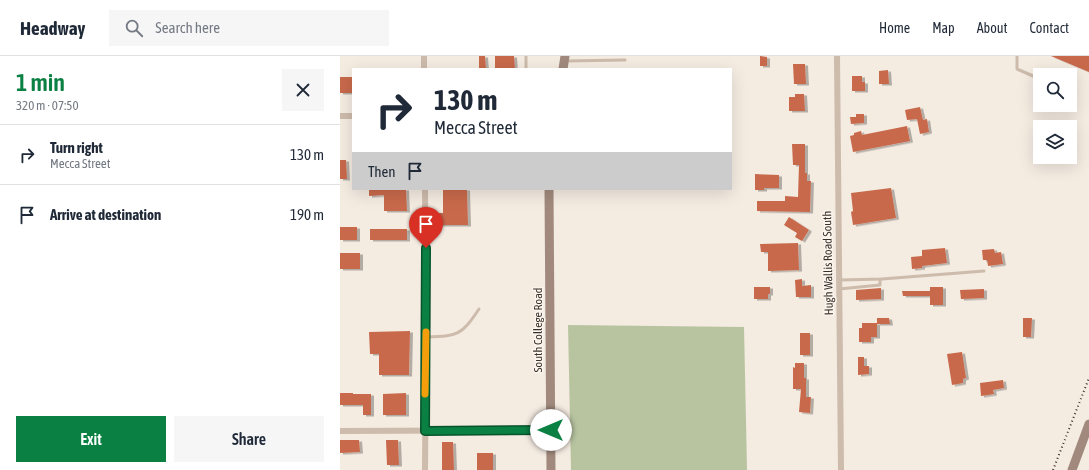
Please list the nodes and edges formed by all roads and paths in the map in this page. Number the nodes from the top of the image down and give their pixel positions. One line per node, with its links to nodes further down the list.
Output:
1 (424, 56): 7 (street)
2 (526, 56): 8 (lane)
3 (836, 56): 16 (street, Hugh Wallis Road South)
4 (1017, 56): 9 (lane)
5 (625, 60): 6 (lane)
6 (564, 62)
7 (424, 68)
8 (526, 68)
9 (1033, 76)
10 (340, 116): 11 (street)
11 (352, 116)
12 (425, 190): 19 (street)
13 (549, 190): 21 (street, South College Road)
14 (984, 271): 15 (lane)
15 (880, 279): 16 (lane); 17 (lane)
16 (839, 280): 17 (street, Hugh Wallis Road South)
17 (839, 289): 26 (street, Hugh Wallis Road South)
18 (479, 309): 19 (lane)
19 (426, 337): 23 (street)
20 (1089, 424): 27 (street)
21 (551, 430): 23 (street); 25 (street, South College Road)
22 (340, 431): 23 (street)
23 (425, 431): 24 (street)
24 (425, 470)
25 (551, 470)
26 (841, 470)
27 (1072, 470)

